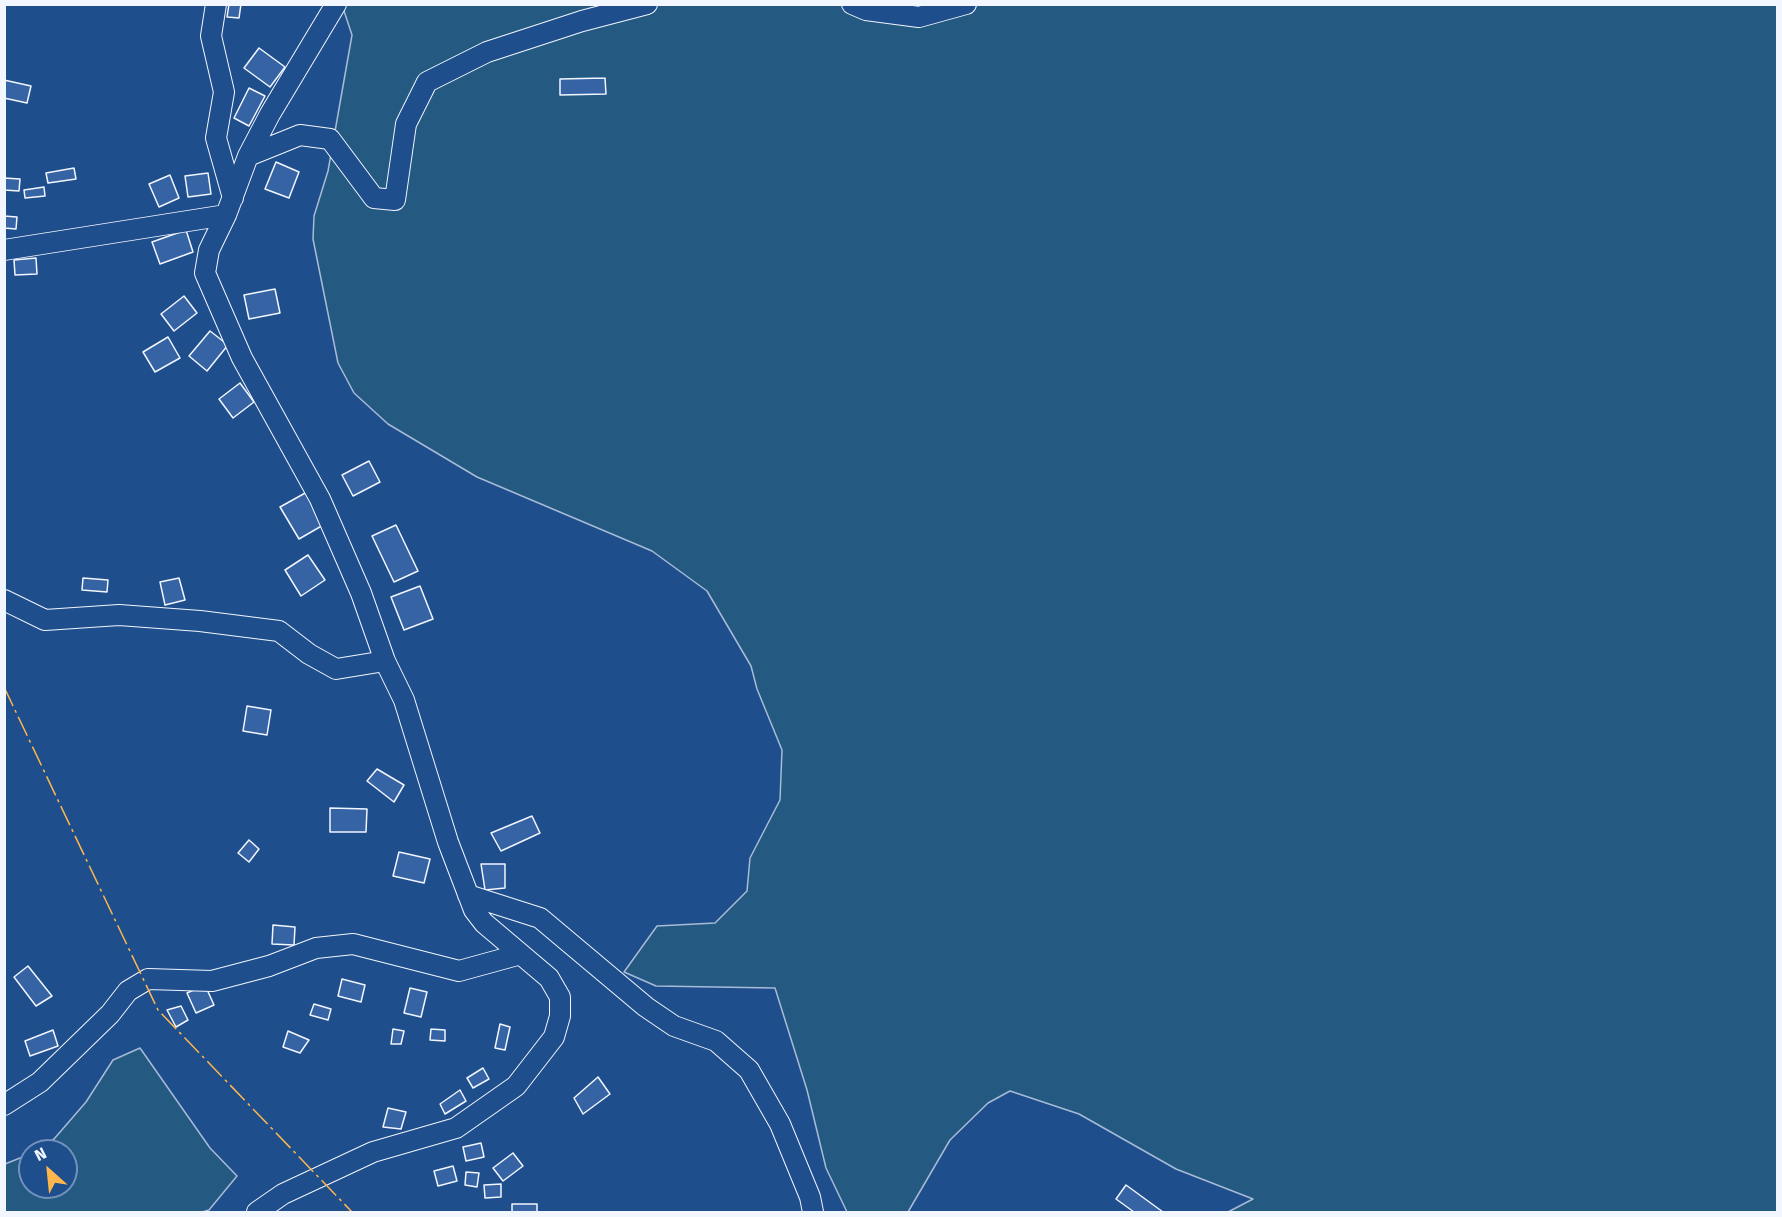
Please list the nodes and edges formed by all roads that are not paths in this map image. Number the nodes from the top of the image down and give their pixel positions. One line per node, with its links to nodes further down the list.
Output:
1 (216, 4): 7 (street)
2 (336, 4): 6 (street)
3 (647, 4): 6 (street)
4 (852, 4): 5 (street)
5 (966, 4)
6 (248, 156): 7 (street)
7 (230, 206): 8 (street); 10 (street)
8 (4, 250)
9 (4, 600): 10 (street)
10 (385, 661): 11 (street)
11 (468, 894): 12 (street); 15 (street)
12 (521, 954): 13 (street); 14 (street)
13 (4, 1105)
14 (257, 1212)
15 (813, 1212)

